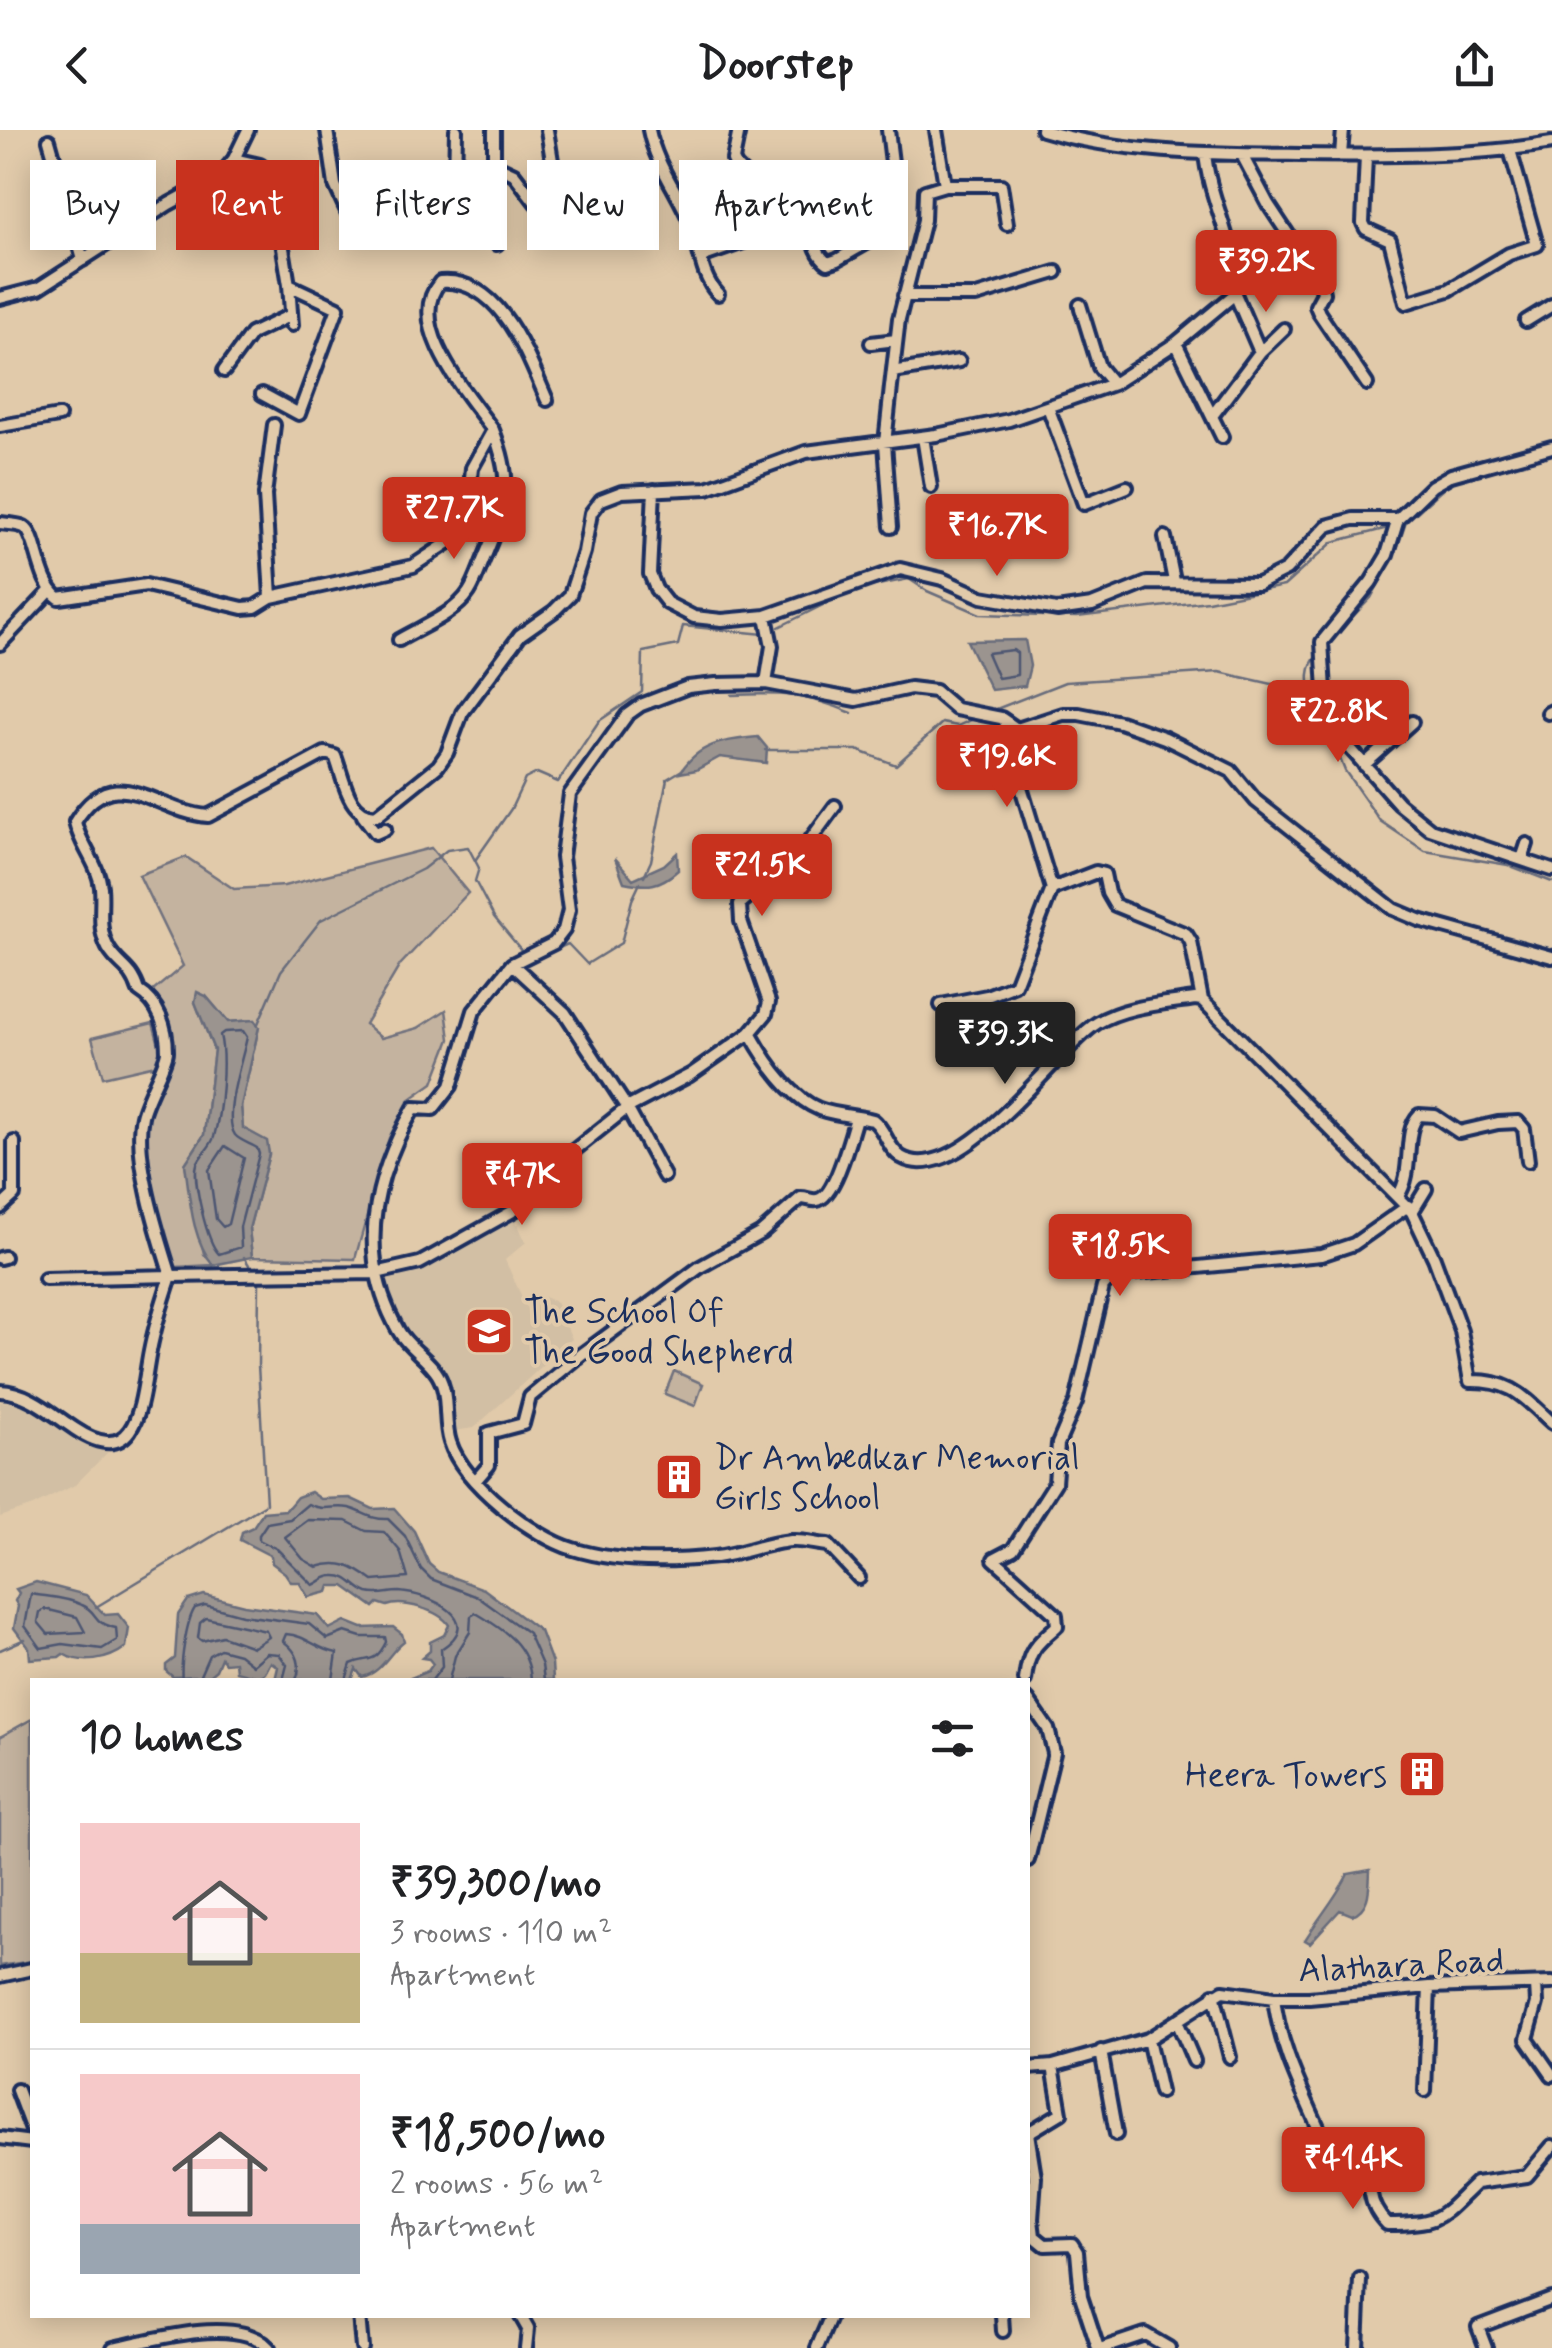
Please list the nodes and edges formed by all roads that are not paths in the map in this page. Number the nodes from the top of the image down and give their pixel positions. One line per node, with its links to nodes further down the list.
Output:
1 (248, 130): 19 (street)
2 (326, 130): 26 (street)
3 (456, 130): 20 (street)
4 (494, 130): 25 (street)
5 (547, 130): 21 (street)
6 (650, 130): 32 (street)
7 (739, 130): 22 (street)
8 (888, 130): 23 (street)
9 (936, 130): 24 (street)
10 (1344, 130): 17 (street)
11 (1048, 131): 15 (street)
12 (49, 140): 33 (street)
13 (1552, 143): 14 (street)
14 (1510, 150): 18 (street); 30 (street)
15 (1206, 153): 16 (street); 37 (street)
16 (1242, 154): 17 (street); 52 (street)
17 (1341, 155): 18 (street)
18 (1366, 156): 30 (street)
19 (234, 159): 33 (street); 35 (street)
20 (455, 160)
21 (552, 160)
22 (734, 160)
23 (892, 160)
24 (945, 186): 28 (street); 38 (street)
25 (527, 191)
26 (339, 194)
27 (896, 195): 27 (street)
28 (1007, 224)
29 (1552, 241): 30 (street)
30 (1537, 245)
31 (721, 250): 32 (street)
32 (701, 257): 36 (street)
33 (83, 260): 39 (street)
34 (1056, 272): 38 (street)
35 (290, 285): 49 (street); 53 (street)
36 (718, 294)
37 (1235, 294): 46 (street); 47 (street)
38 (904, 296): 44 (street)
39 (0, 298)
40 (1080, 305): 51 (street)
41 (1552, 305): 42 (street)
42 (1526, 321)
43 (1284, 329): 47 (street)
44 (896, 340): 45 (street); 50 (street)
45 (871, 343)
46 (1176, 343): 51 (street); 57 (street)
47 (1260, 352): 57 (street)
48 (958, 360): 50 (street)
49 (224, 371)
50 (893, 372): 63 (street)
51 (1113, 384): 55 (street)
52 (1367, 384)
53 (262, 394)
54 (547, 400): 60 (street)
55 (1048, 406): 61 (street); 66 (street)
56 (59, 416): 58 (street)
57 (1212, 416): 62 (street)
58 (0, 426)
59 (274, 426): 74 (street)
60 (493, 430): 74 (street); 76 (street)
61 (924, 437): 63 (street); 65 (street)
62 (1222, 437)
63 (885, 443): 67 (street); 70 (street)
64 (1552, 447): 68 (street)
65 (932, 487)
66 (1127, 487)
67 (654, 490): 75 (street); 83 (street)
68 (1398, 519): 72 (street); 81 (street)
69 (0, 523): 73 (street)
70 (891, 526)
71 (1165, 537): 72 (street)
72 (1174, 581): 75 (street)
73 (50, 591): 74 (street); 77 (street)
74 (271, 597)
75 (766, 616): 78 (street)
76 (400, 640)
77 (0, 644)
78 (766, 683): 79 (street); 90 (street)
79 (1005, 720): 88 (street); 89 (street)
80 (1412, 722): 81 (street)
81 (1364, 765): 86 (street)
82 (835, 806): 93 (street)
83 (363, 816): 84 (street); 104 (street)
84 (386, 829)
85 (1527, 844): 86 (street)
86 (1522, 860): 87 (street)
87 (1552, 870)
88 (1052, 889): 91 (street); 92 (street)
89 (1552, 957)
90 (512, 964): 94 (street); 103 (street)
91 (1202, 1000): 95 (street); 100 (street)
92 (940, 1005)
93 (750, 1033): 94 (street); 95 (street)
94 (627, 1108): 98 (street); 103 (street)
95 (856, 1118): 108 (street)
96 (14, 1142): 101 (street)
97 (1528, 1161): 100 (street)
98 (664, 1176)
99 (1426, 1189): 102 (street)
100 (1398, 1196): 102 (street)
101 (0, 1208)
102 (1410, 1209): 107 (street); 110 (street)
103 (376, 1273): 104 (street); 108 (street)
104 (171, 1276): 105 (street); 106 (street)
105 (45, 1279)
106 (0, 1391)
107 (1550, 1417)
108 (476, 1480): 109 (street)
109 (860, 1578)
110 (1025, 1678)
111 (1030, 1703): 112 (street)
112 (1030, 1852)
113 (30, 1969): 114 (street)
114 (0, 1976)
115 (1552, 1983): 116 (street, Alathara Road)
116 (1536, 1985): 117 (street, Alathara Road); 127 (street)
117 (1429, 1987): 119 (street, Alathara Road); 129 (street)
118 (1214, 1994): 119 (street, Alathara Road); 120 (street); 123 (street)
119 (1274, 1998): 137 (street)
120 (1177, 2021): 121 (street); 124 (street)
121 (1148, 2039): 122 (street); 130 (street)
122 (1101, 2050): 125 (street); 133 (street)
123 (1230, 2057)
124 (1194, 2060)
125 (1053, 2066): 126 (street); 132 (street)
126 (1030, 2068)
127 (1552, 2075)
128 (17, 2090): 131 (street)
129 (1425, 2090)
130 (1160, 2092)
131 (30, 2125)
132 (1030, 2132)
133 (1116, 2134)
134 (0, 2138): 135 (street)
135 (30, 2142)
136 (1030, 2146): 138 (street)
137 (1552, 2146)
138 (1030, 2222): 151 (street)
139 (1360, 2278): 153 (street)
140 (1552, 2299): 154 (street)
141 (359, 2318): 148 (street)
142 (527, 2318): 149 (street)
143 (830, 2318): 150 (street)
144 (1002, 2318): 145 (street)
145 (1003, 2331)
146 (113, 2348): 147 (street)
147 (270, 2348)
148 (362, 2348)
149 (526, 2348)
150 (817, 2348)
151 (1101, 2348): 152 (street)
152 (1169, 2348)
153 (1357, 2348)
154 (1486, 2348)

